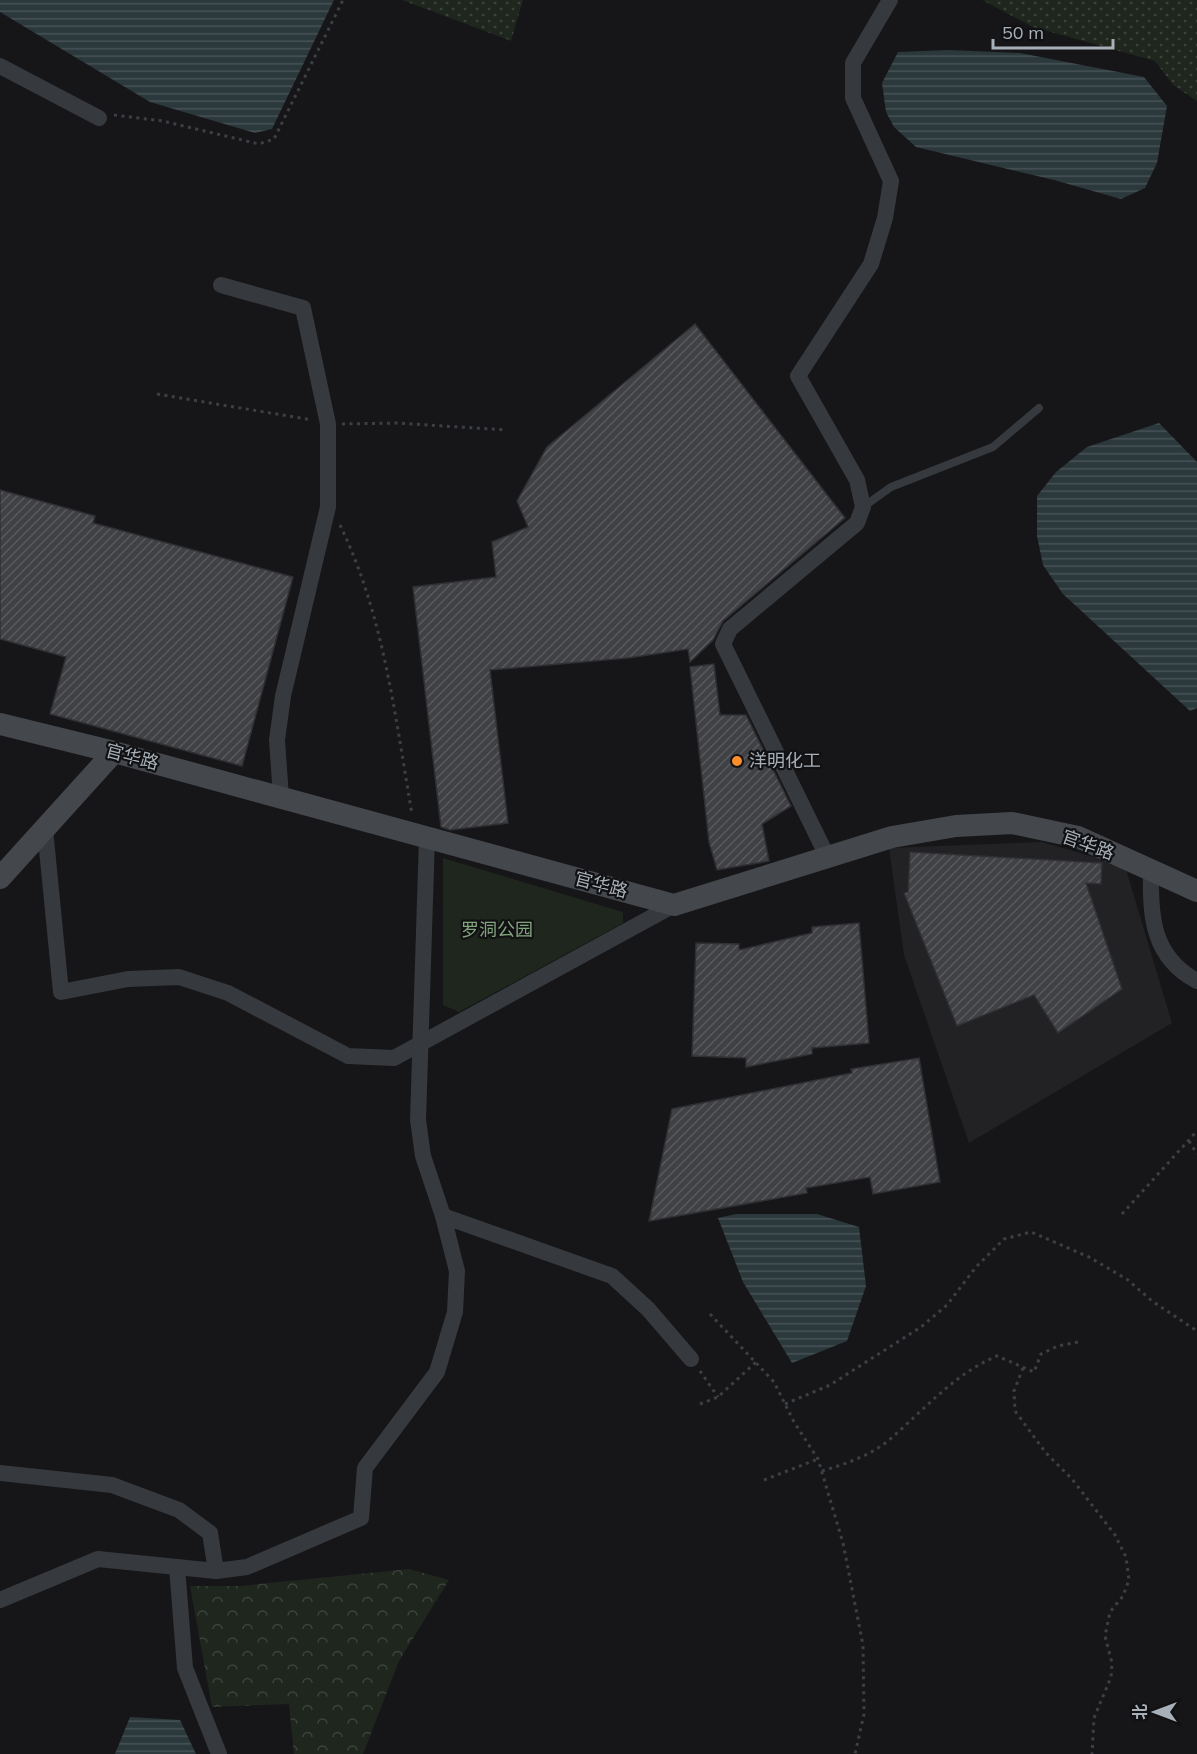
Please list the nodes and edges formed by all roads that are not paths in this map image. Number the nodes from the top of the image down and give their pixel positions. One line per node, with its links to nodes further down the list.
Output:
1 (890, 0): 6 (street)
2 (0, 66): 3 (street)
3 (94, 115)
4 (220, 285): 9 (street)
5 (1039, 408): 6 (lane)
6 (863, 507): 12 (street)
7 (0, 724): 8 (main road, 官华路)
8 (114, 752): 9 (main road, 官华路); 10 (main road)
9 (281, 797): 11 (main road, 官华路)
10 (45, 829): 14 (main road); 18 (street)
11 (421, 836): 16 (main road, 官华路); 18 (street)
12 (827, 856): 13 (main road, 官华路); 16 (main road, 官华路)
13 (1151, 870): 15 (main road, 官华路); 17 (street)
14 (0, 878)
15 (1197, 891)
16 (674, 904): 18 (street)
17 (1197, 981)
18 (421, 1044): 19 (street)
19 (443, 1216): 20 (street); 23 (street)
20 (691, 1359)
21 (0, 1473): 23 (street)
22 (177, 1567): 23 (street); 24 (street); 25 (street)
23 (216, 1571)
24 (0, 1600)
25 (219, 1754)

